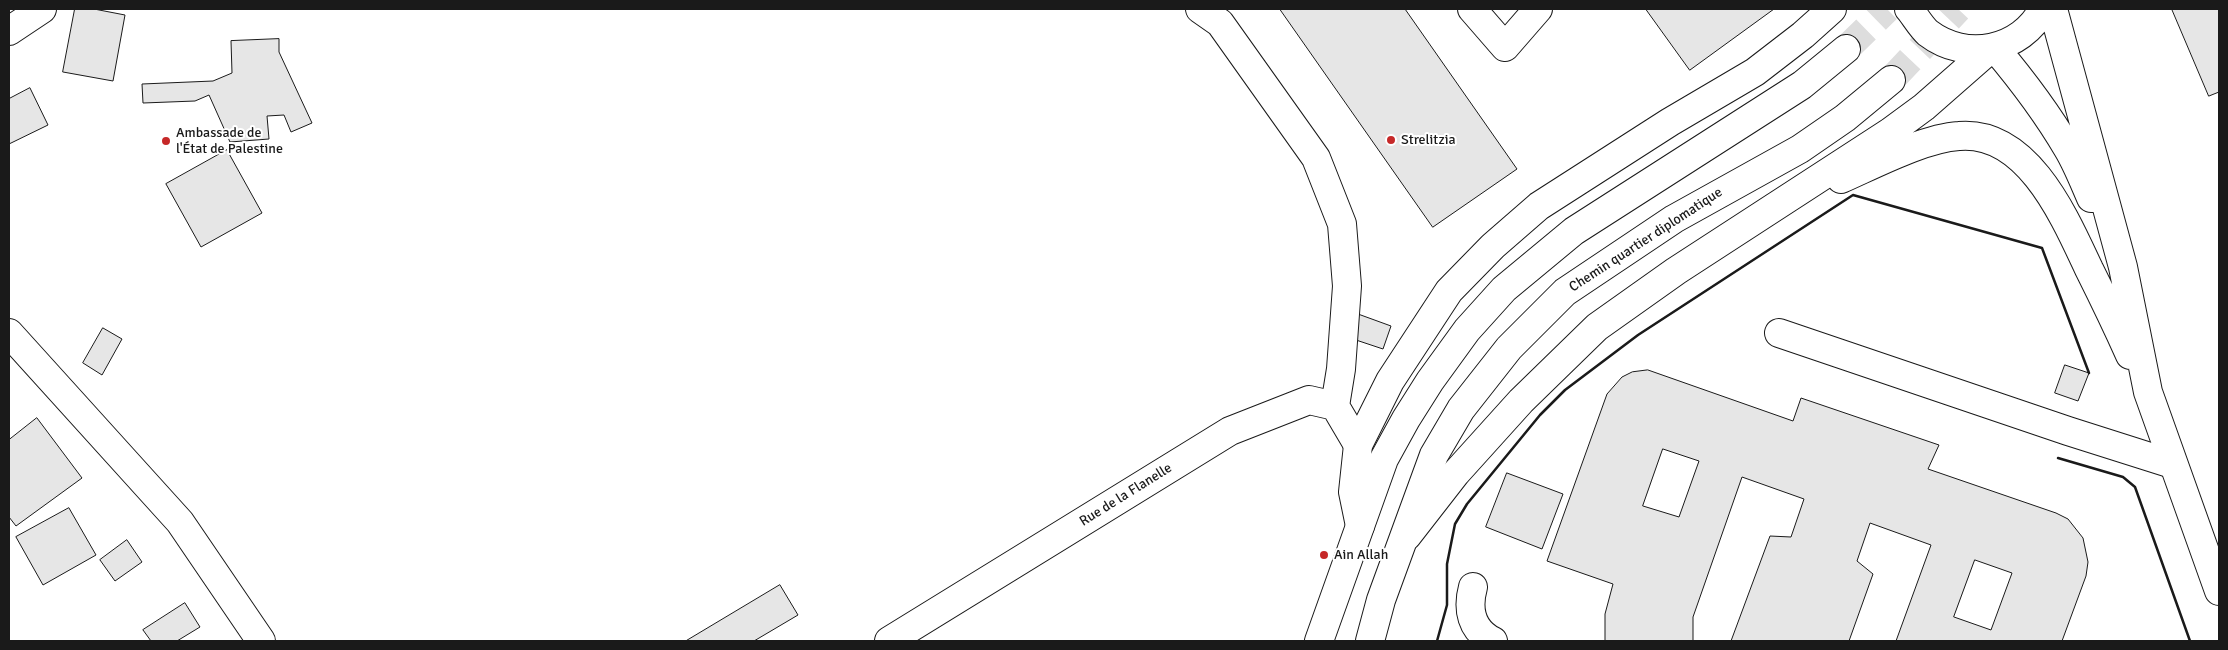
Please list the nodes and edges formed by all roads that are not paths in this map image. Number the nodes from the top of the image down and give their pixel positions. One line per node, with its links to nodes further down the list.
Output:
1 (42, 9): 9 (main road)
2 (1200, 9): 18 (main road)
3 (1472, 9): 4 (main road)
4 (1538, 9)
5 (1832, 9): 19 (main road)
6 (1909, 9): 11 (main road)
7 (2043, 9): 11 (main road)
8 (2053, 9): 14 (main road)
9 (9, 31)
10 (1846, 49): 21 (main road)
11 (1992, 49): 13 (main road); 14 (main road)
12 (1892, 80): 22 (main road, Chemin quartier diplomatique)
13 (1779, 204): 17 (main road); 22 (main road)
14 (2123, 267): 17 (main road)
15 (9, 333): 25 (main road)
16 (1779, 333): 20 (main road)
17 (2148, 392): 20 (main road)
18 (1335, 406): 19 (main road); 26 (main road, Rue de la Flanelle)
19 (1358, 445): 21 (main road)
20 (2172, 464): 24 (main road)
21 (1360, 526): 27 (main road)
22 (1401, 544): 28 (main road, Chemin quartier diplomatique)
23 (1473, 587): 29 (main road)
24 (2219, 591)
25 (260, 641)
26 (889, 641)
27 (1319, 641)
28 (1370, 641)
29 (1493, 641)

